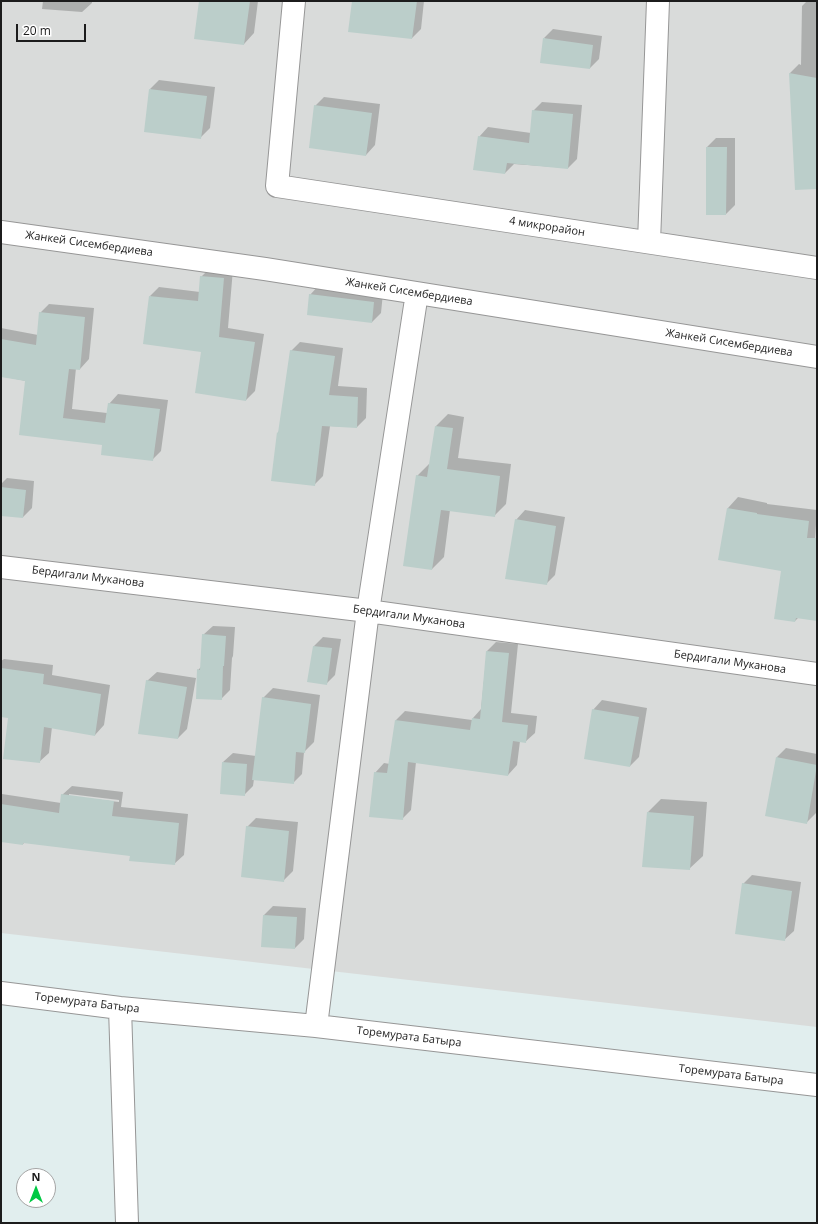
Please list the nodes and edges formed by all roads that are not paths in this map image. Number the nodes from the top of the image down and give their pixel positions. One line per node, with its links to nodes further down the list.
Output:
1 (294, 1): 4 (street, 4 микрорайон)
2 (658, 1): 4 (street)
3 (1, 232): 6 (street, Жанкей Сисембердиева)
4 (649, 242): 5 (street, 4 микрорайон)
5 (817, 268)
6 (417, 293): 7 (street, Жанкей Сисембердиева); 9 (street)
7 (817, 357)
8 (1, 567): 9 (street, Бердигали Муканова)
9 (368, 611): 10 (street, Бердигали Муканова); 13 (street)
10 (817, 674)
11 (1, 993): 12 (street, Торемурата Батыра)
12 (120, 1008): 13 (street, Торемурата Батыра); 15 (street)
13 (316, 1026): 14 (street, Торемурата Батыра)
14 (817, 1085)
15 (127, 1223)

